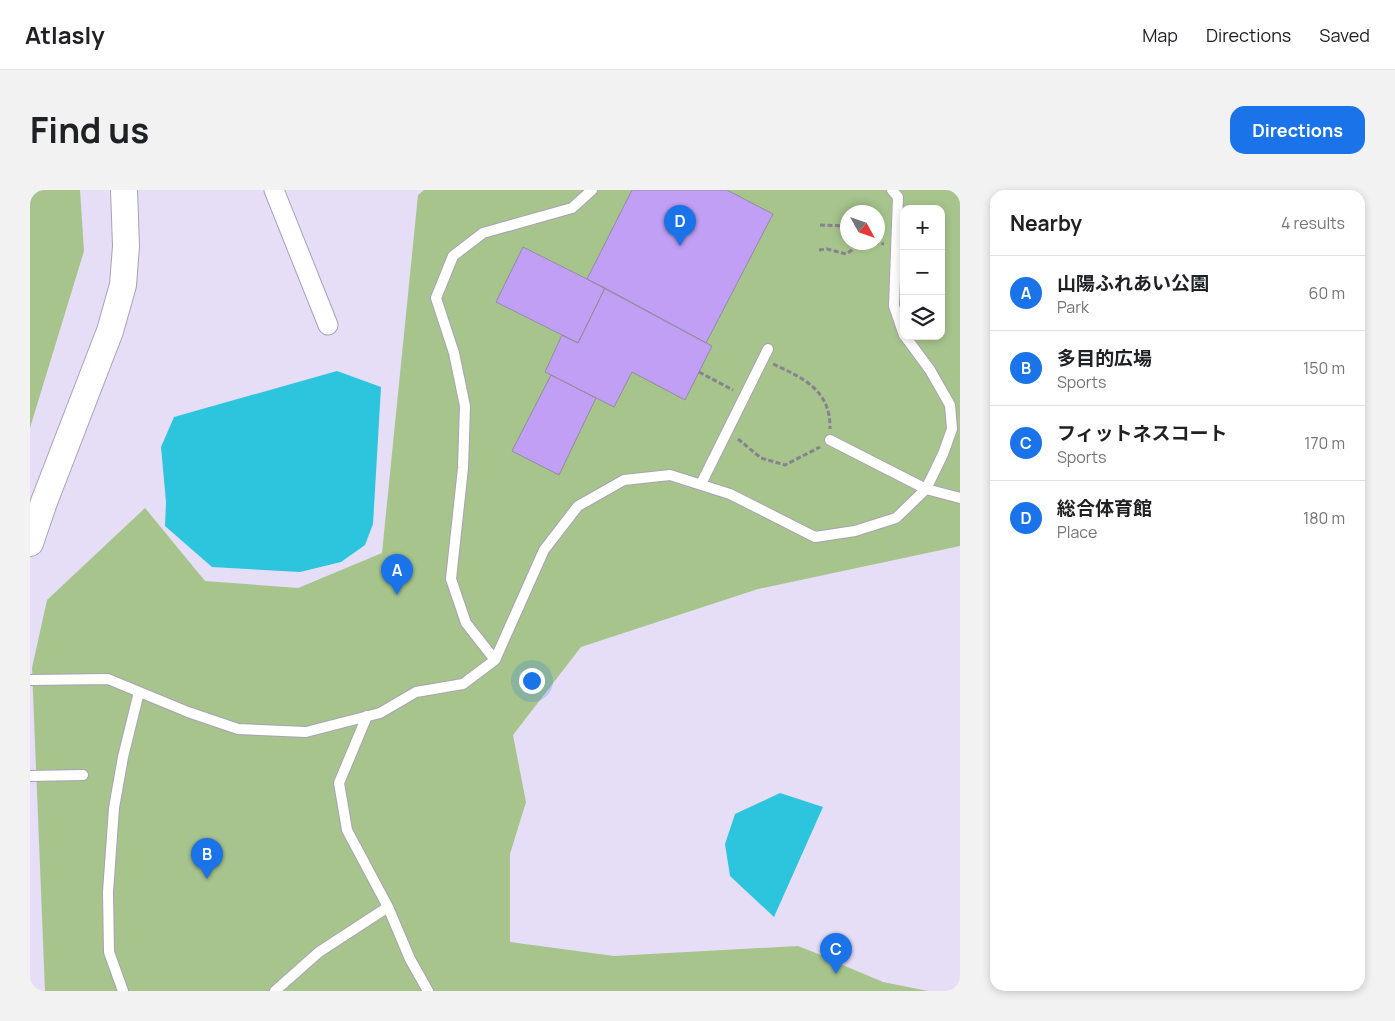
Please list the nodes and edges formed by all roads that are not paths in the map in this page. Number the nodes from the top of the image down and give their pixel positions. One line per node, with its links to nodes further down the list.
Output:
1 (124, 190): 13 (street)
2 (274, 190): 6 (street)
3 (592, 190): 14 (lane)
4 (892, 190): 5 (lane)
5 (900, 324)
6 (328, 326)
7 (907, 340): 11 (lane)
8 (768, 349): 10 (lane)
9 (830, 440): 11 (lane)
10 (701, 484): 11 (lane); 14 (lane)
11 (926, 489): 12 (lane)
12 (960, 498)
13 (30, 543)
14 (495, 660): 17 (lane)
15 (30, 680): 16 (lane)
16 (139, 692): 17 (lane); 21 (lane)
17 (367, 716): 20 (lane)
18 (83, 775): 19 (lane)
19 (30, 776)
20 (388, 907): 22 (lane); 23 (lane)
21 (124, 991)
22 (275, 991)
23 (428, 991)

